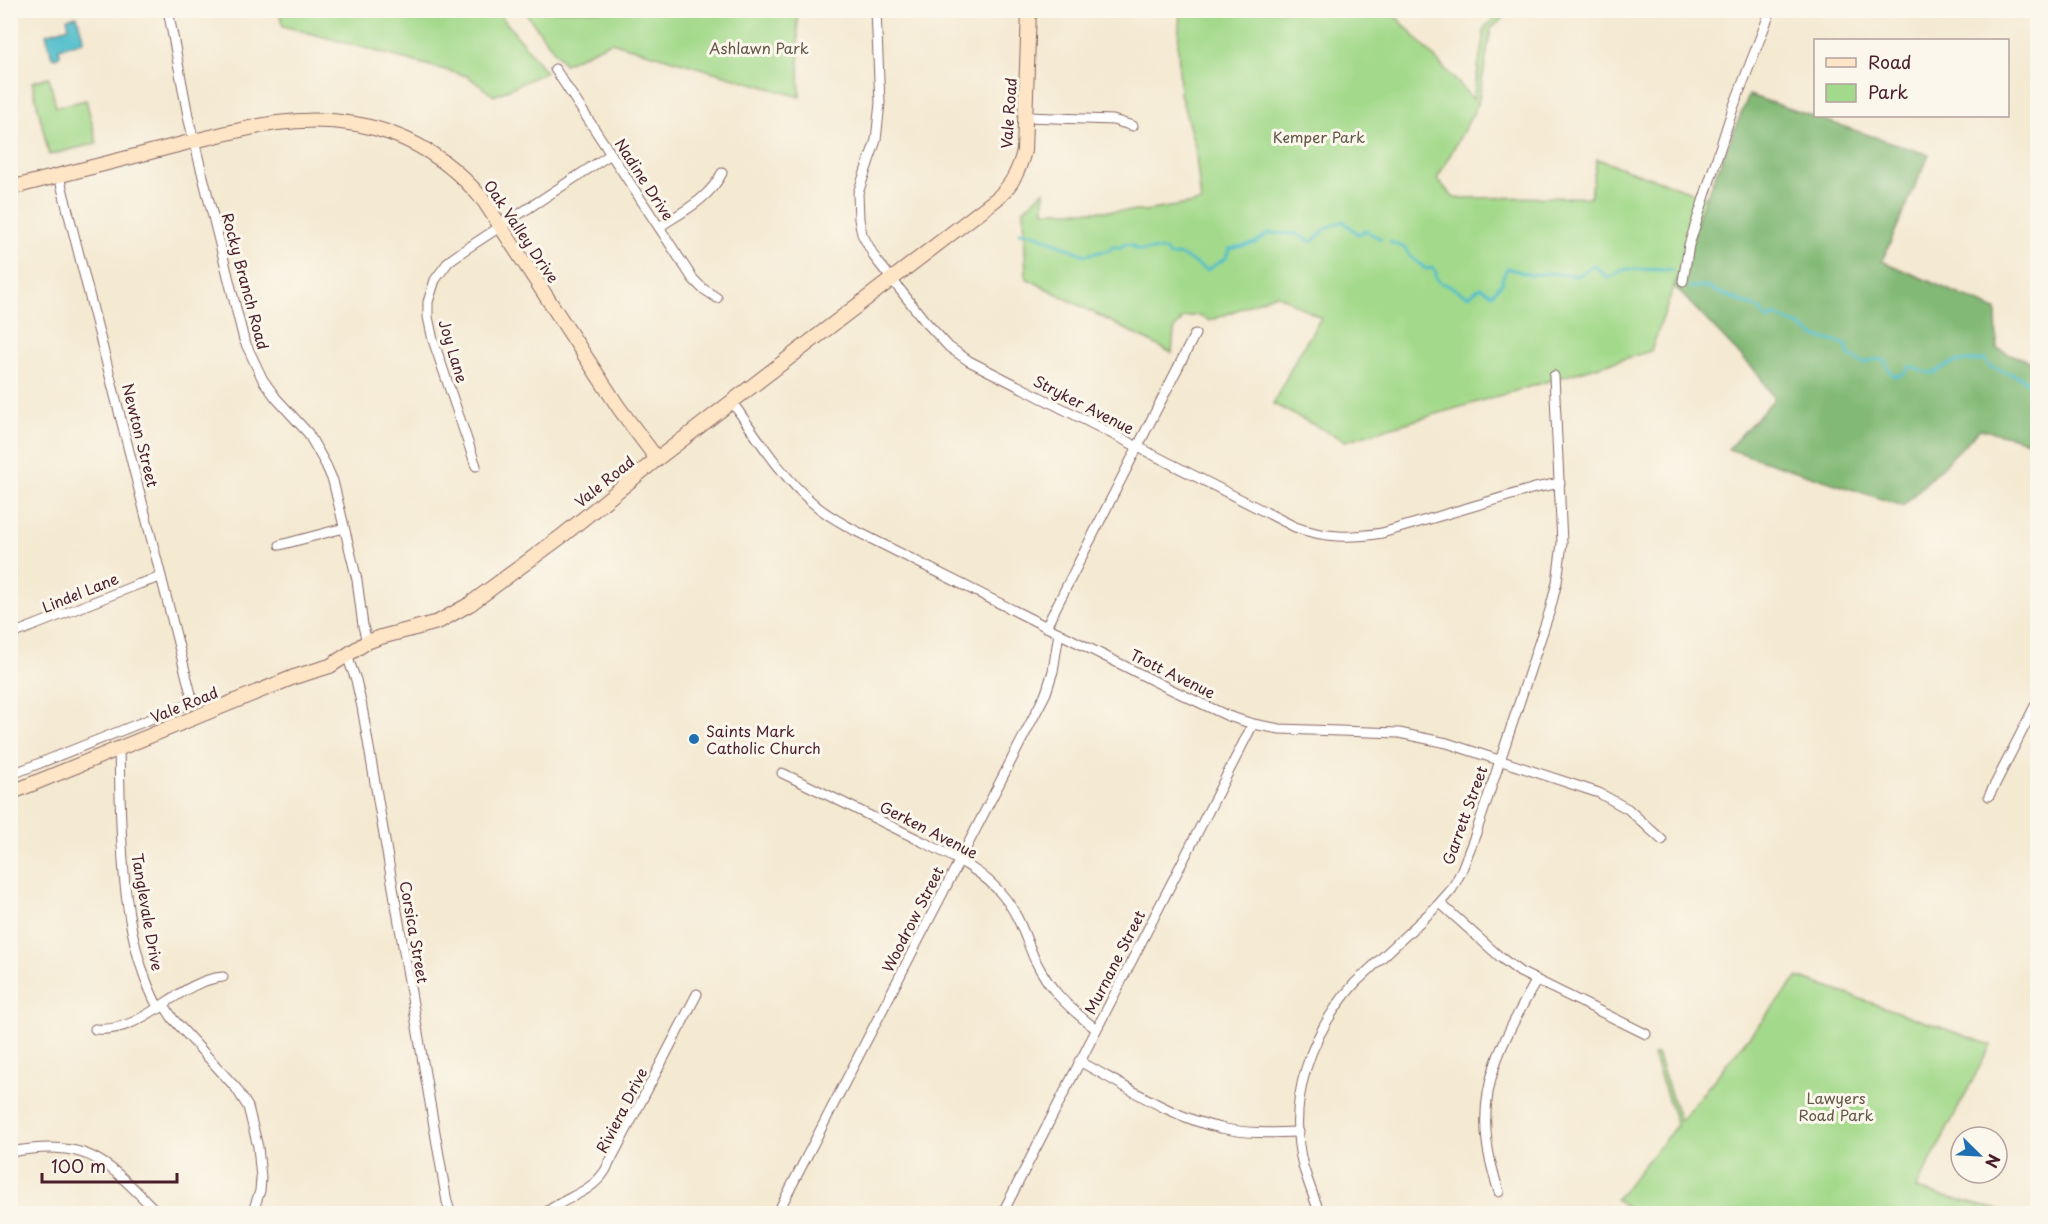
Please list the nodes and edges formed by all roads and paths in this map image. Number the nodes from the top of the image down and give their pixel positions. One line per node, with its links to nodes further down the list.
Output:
1 (168, 10): 8 (street, Rocky Branch Road)
2 (876, 10): 15 (street, Stryker Avenue)
3 (1029, 10): 6 (main road, Vale Road)
4 (1771, 10): 16 (street)
5 (555, 69): 9 (street, Nadine Drive)
6 (1026, 117): 7 (street); 15 (main road, Vale Road)
7 (1132, 126)
8 (194, 142): 11 (main road, Oak Valley Drive); 13 (main road, Oak Valley Drive); 25 (street, Rocky Branch Road)
9 (611, 154): 13 (street, Joy Lane); 14 (street, Nadine Drive)
10 (722, 173): 14 (street)
11 (59, 176): 12 (main road, Oak Valley Drive); 27 (street, Newton Street)
12 (10, 188)
13 (500, 226): 22 (main road, Oak Valley Drive); 23 (street, Joy Lane)
14 (659, 227): 17 (street, Nadine Drive)
15 (891, 280): 20 (main road, Vale Road); 21 (street, Stryker Avenue)
16 (1683, 281)
17 (717, 298)
18 (1195, 334): 21 (street)
19 (1554, 376): 24 (street, Garrett Street)
20 (732, 402): 22 (main road, Vale Road); 28 (street, Trott Avenue)
21 (1137, 447): 24 (street, Stryker Avenue); 28 (street)
22 (657, 459): 31 (main road, Vale Road)
23 (476, 466)
24 (1560, 483): 39 (street, Garrett Street)
25 (344, 528): 26 (street); 31 (street, Rocky Branch Road)
26 (280, 545)
27 (161, 577): 30 (street, Lindel Lane); 34 (street, Newton Street)
28 (1046, 627): 29 (street, Trott Avenue)
29 (1059, 633): 37 (street, Trott Avenue); 45 (street, Woodrow Street)
30 (10, 635)
31 (368, 642): 32 (main road, Vale Road)
32 (347, 656): 35 (main road, Vale Road); 60 (street, Corsica Street)
33 (2037, 700): 43 (street)
34 (193, 702): 35 (street); 36 (street, Newton Street); 41 (street)
35 (205, 713): 36 (main road, Vale Road)
36 (191, 719): 38 (main road, Vale Road)
37 (1253, 724): 39 (street, Trott Avenue); 52 (street, Murnane Street)
38 (119, 749): 42 (main road, Vale Road); 50 (street, Tanglevale Drive)
39 (1500, 760): 44 (street, Trott Avenue); 46 (street, Garrett Street)
40 (782, 773): 45 (street, Gerken Avenue)
41 (10, 775)
42 (10, 793)
43 (1989, 796)
44 (1662, 840)
45 (959, 861): 52 (street, Gerken Avenue); 62 (street, Woodrow Street)
46 (1440, 903): 48 (street); 55 (street, Garrett Street)
47 (223, 977): 50 (street)
48 (1536, 981): 53 (street); 57 (street)
49 (697, 994): 61 (street, Riviera Drive)
50 (161, 1007): 51 (street); 59 (street, Tanglevale Drive)
51 (95, 1029)
52 (1096, 1029): 54 (street, Murnane Street)
53 (1646, 1034)
54 (1079, 1061): 55 (street); 63 (street, Murnane Street)
55 (1299, 1132): 64 (street, Garrett Street)
56 (10, 1152): 58 (street)
57 (1498, 1192)
58 (159, 1214)
59 (252, 1214)
60 (451, 1214)
61 (544, 1214)
62 (777, 1214)
63 (1002, 1214)
64 (1320, 1214)

